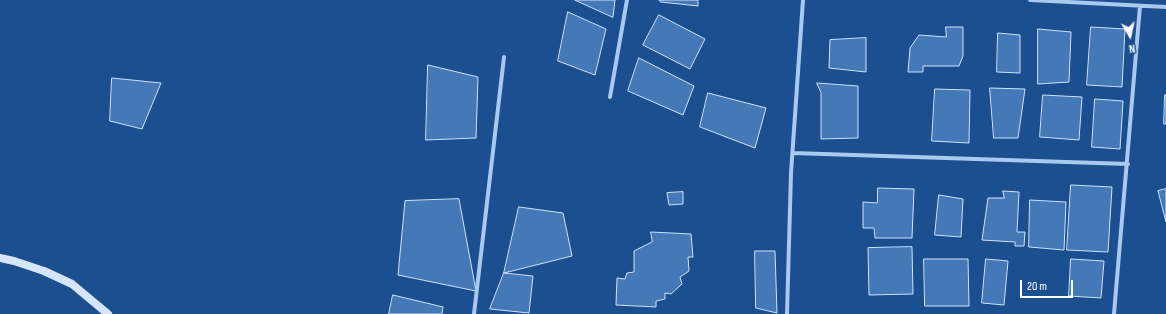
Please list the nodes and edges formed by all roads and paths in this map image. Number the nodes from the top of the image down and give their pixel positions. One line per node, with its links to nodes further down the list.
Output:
1 (627, 0): 7 (street)
2 (803, 0): 8 (street)
3 (1030, 0): 4 (street)
4 (1140, 6): 5 (street); 9 (street)
5 (1166, 7)
6 (504, 57): 12 (street)
7 (610, 97)
8 (793, 153): 9 (street); 13 (street)
9 (1128, 164): 14 (street)
10 (0, 258): 11 (main road)
11 (108, 314)
12 (474, 314)
13 (787, 314)
14 (1114, 314)

